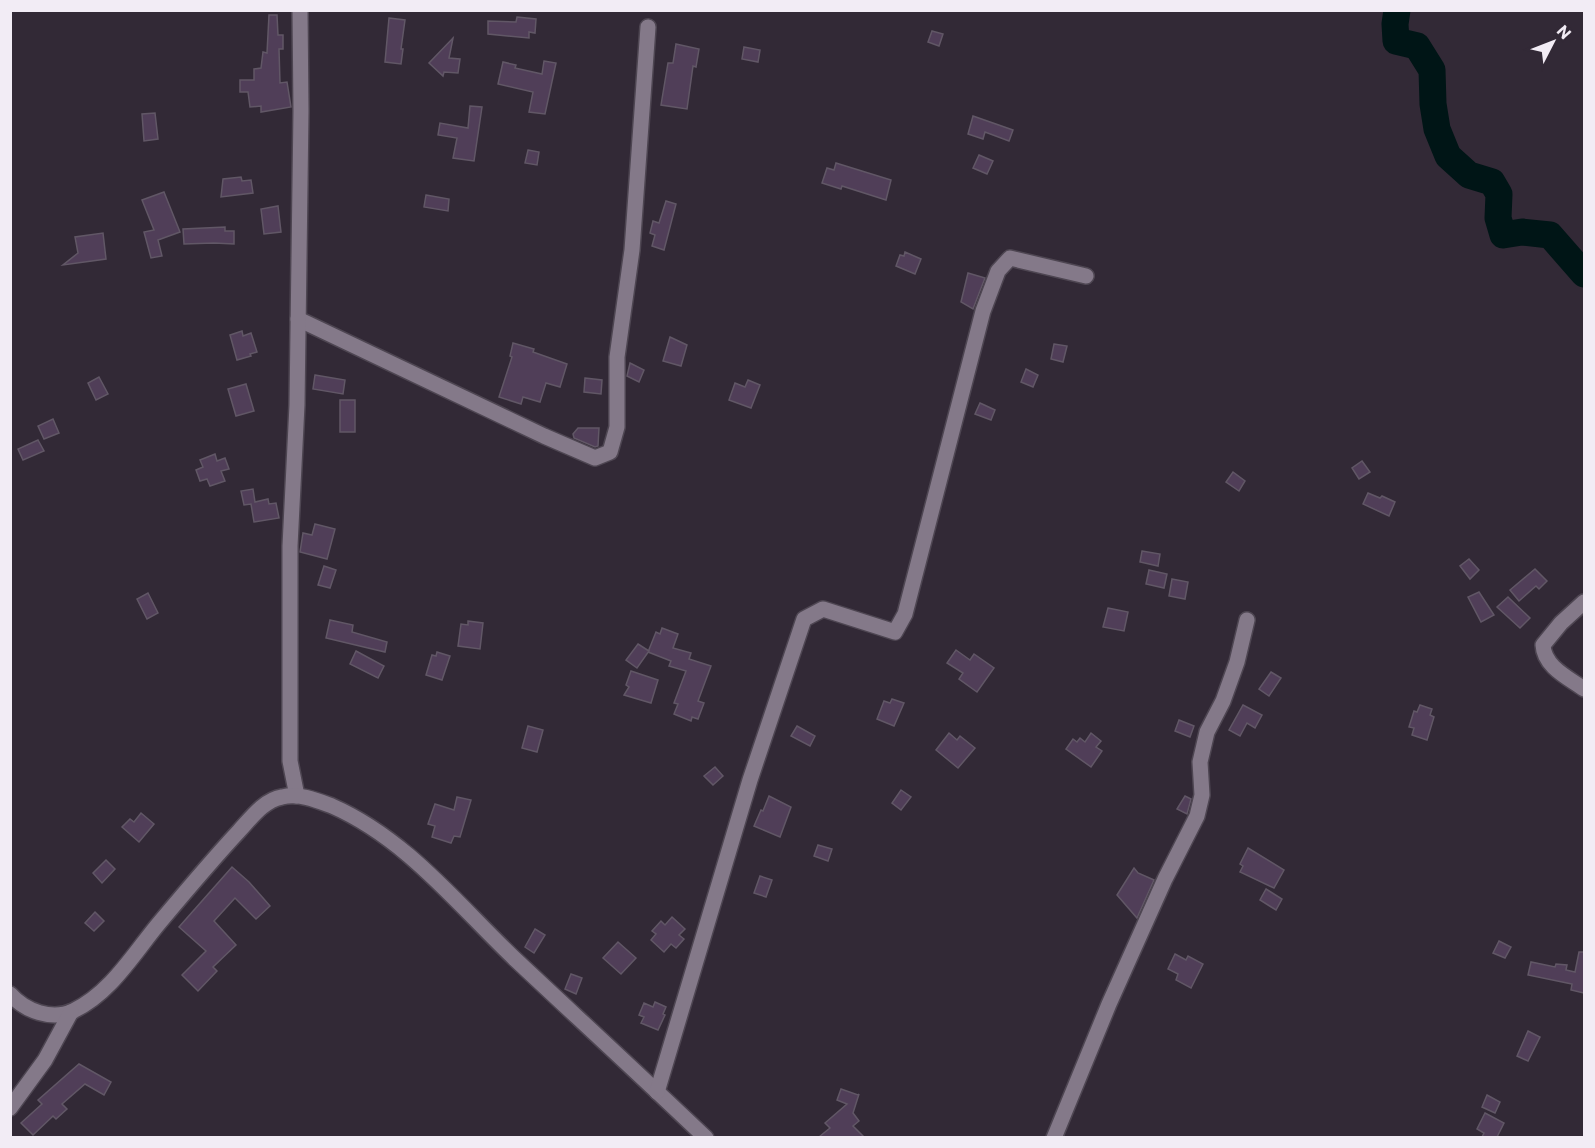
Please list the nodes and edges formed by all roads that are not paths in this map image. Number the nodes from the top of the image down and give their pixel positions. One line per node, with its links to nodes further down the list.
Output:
1 (300, 10): 4 (street)
2 (648, 27): 4 (street)
3 (1086, 276): 11 (street)
4 (298, 320): 8 (street)
5 (1584, 602): 7 (street)
6 (1247, 620): 14 (street)
7 (1584, 689)
8 (297, 796): 10 (street); 11 (street)
9 (10, 994): 10 (street)
10 (71, 1012): 12 (street)
11 (657, 1092): 13 (street)
12 (10, 1108)
13 (706, 1137)
14 (1054, 1137)

